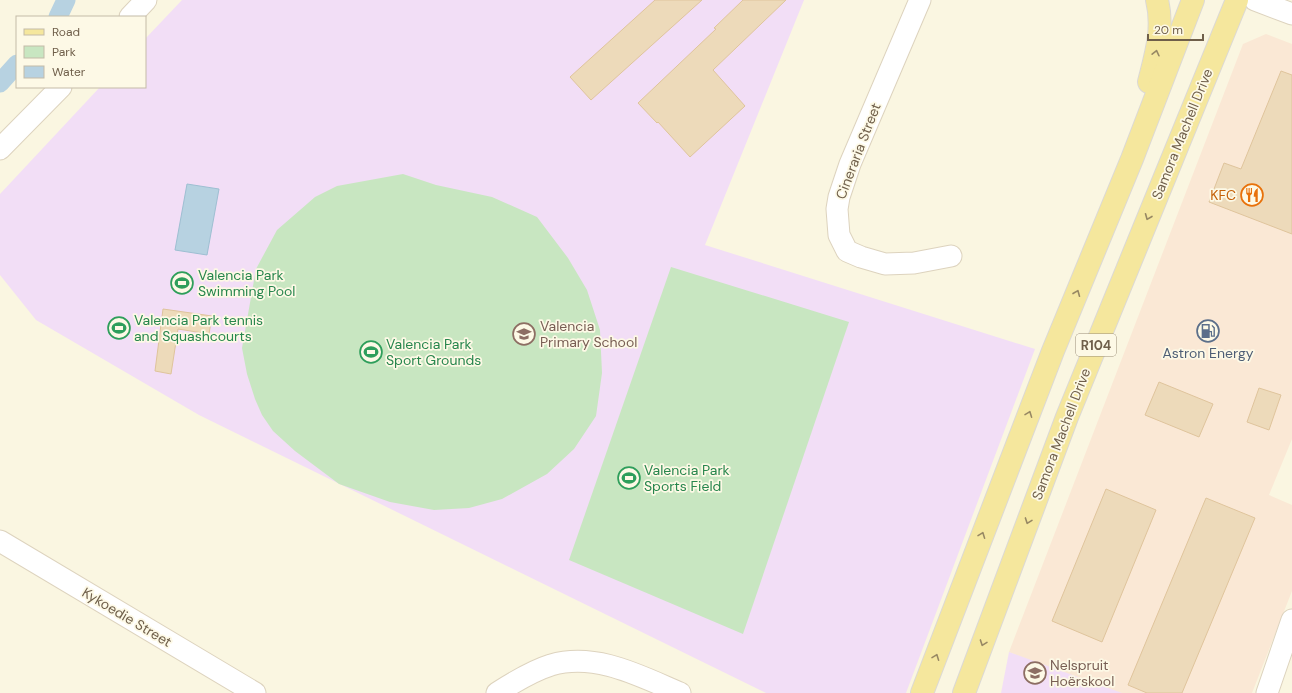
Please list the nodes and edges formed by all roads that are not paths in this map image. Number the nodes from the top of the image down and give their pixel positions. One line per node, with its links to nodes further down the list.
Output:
1 (146, 0): 8 (street)
2 (920, 0): 12 (street, Cineraria Street)
3 (1157, 0): 11 (main road, one-way to 3)
4 (1193, 0): 11 (main road, R104)
5 (1237, 0): 19 (main road, Samora Machell Drive / R104, one-way to 19)
6 (1255, 0): 7 (street)
7 (1292, 14)
8 (131, 16)
9 (60, 88): 10 (street)
10 (0, 149)
11 (1132, 159): 18 (main road, R104, one-way to 11)
12 (951, 256)
13 (0, 541): 15 (street, Kykoedie Street)
14 (1292, 620): 20 (street)
15 (255, 693)
16 (497, 693): 17 (street)
17 (680, 693)
18 (922, 693)
19 (964, 693)
20 (1267, 693)

